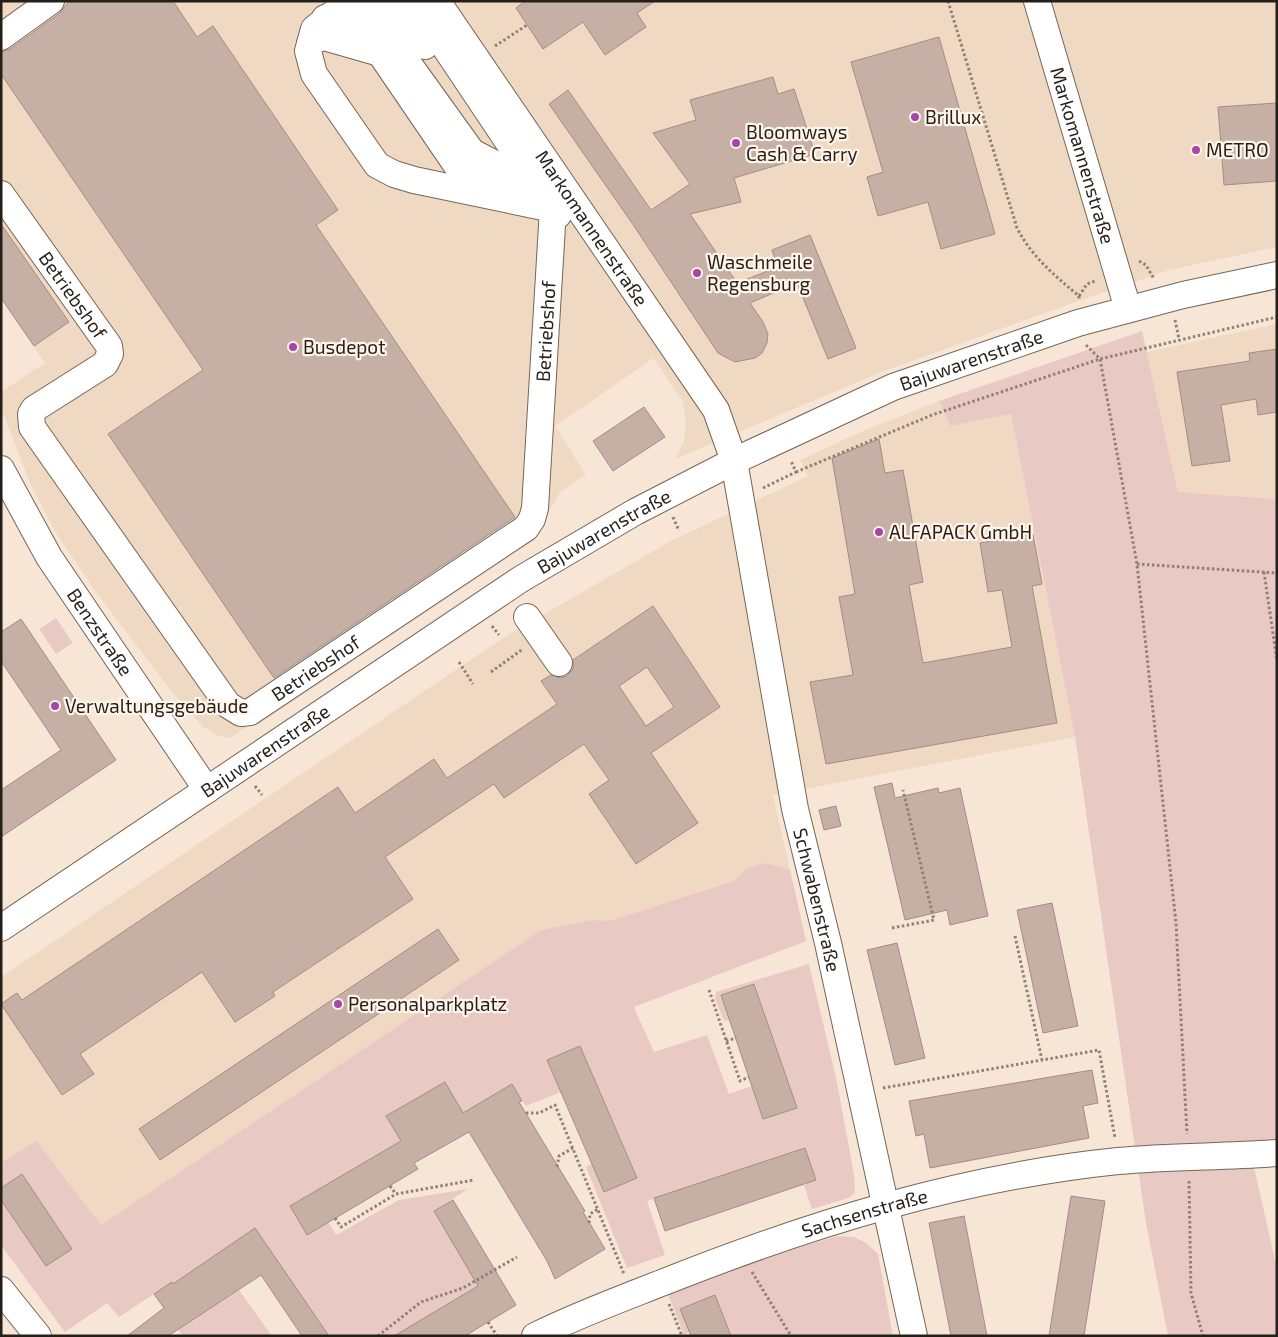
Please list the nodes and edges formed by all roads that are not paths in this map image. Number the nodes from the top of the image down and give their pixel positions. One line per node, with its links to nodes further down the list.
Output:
1 (51, 1): 5 (street)
2 (1036, 1): 10 (street, Markomannenstraße)
3 (418, 4): 6 (street); 11 (street, Markomannenstraße)
4 (334, 17): 6 (street); 6 (street); 8 (street)
5 (1, 37)
6 (534, 183): 8 (street)
7 (1, 194): 8 (street, Betriebshof)
8 (553, 209): 11 (street)
9 (1277, 276): 10 (street, Bajuwarenstraße)
10 (1128, 309): 12 (street, Bajuwarenstraße)
11 (660, 328): 12 (street, Markomannenstraße)
12 (734, 461): 16 (street, Bajuwarenstraße); 19 (street, Schwabenstraße)
13 (1, 469): 16 (street, Benzstraße)
14 (527, 617): 15 (street)
15 (560, 663)
16 (207, 790): 17 (street, Bajuwarenstraße)
17 (1, 928)
18 (1277, 1153): 19 (street, Sachsenstraße)
19 (886, 1205): 22 (street, Sachsenstraße); 23 (street, Schwabenstraße)
20 (1, 1290): 21 (street)
21 (38, 1336)
22 (536, 1336)
23 (914, 1336)

